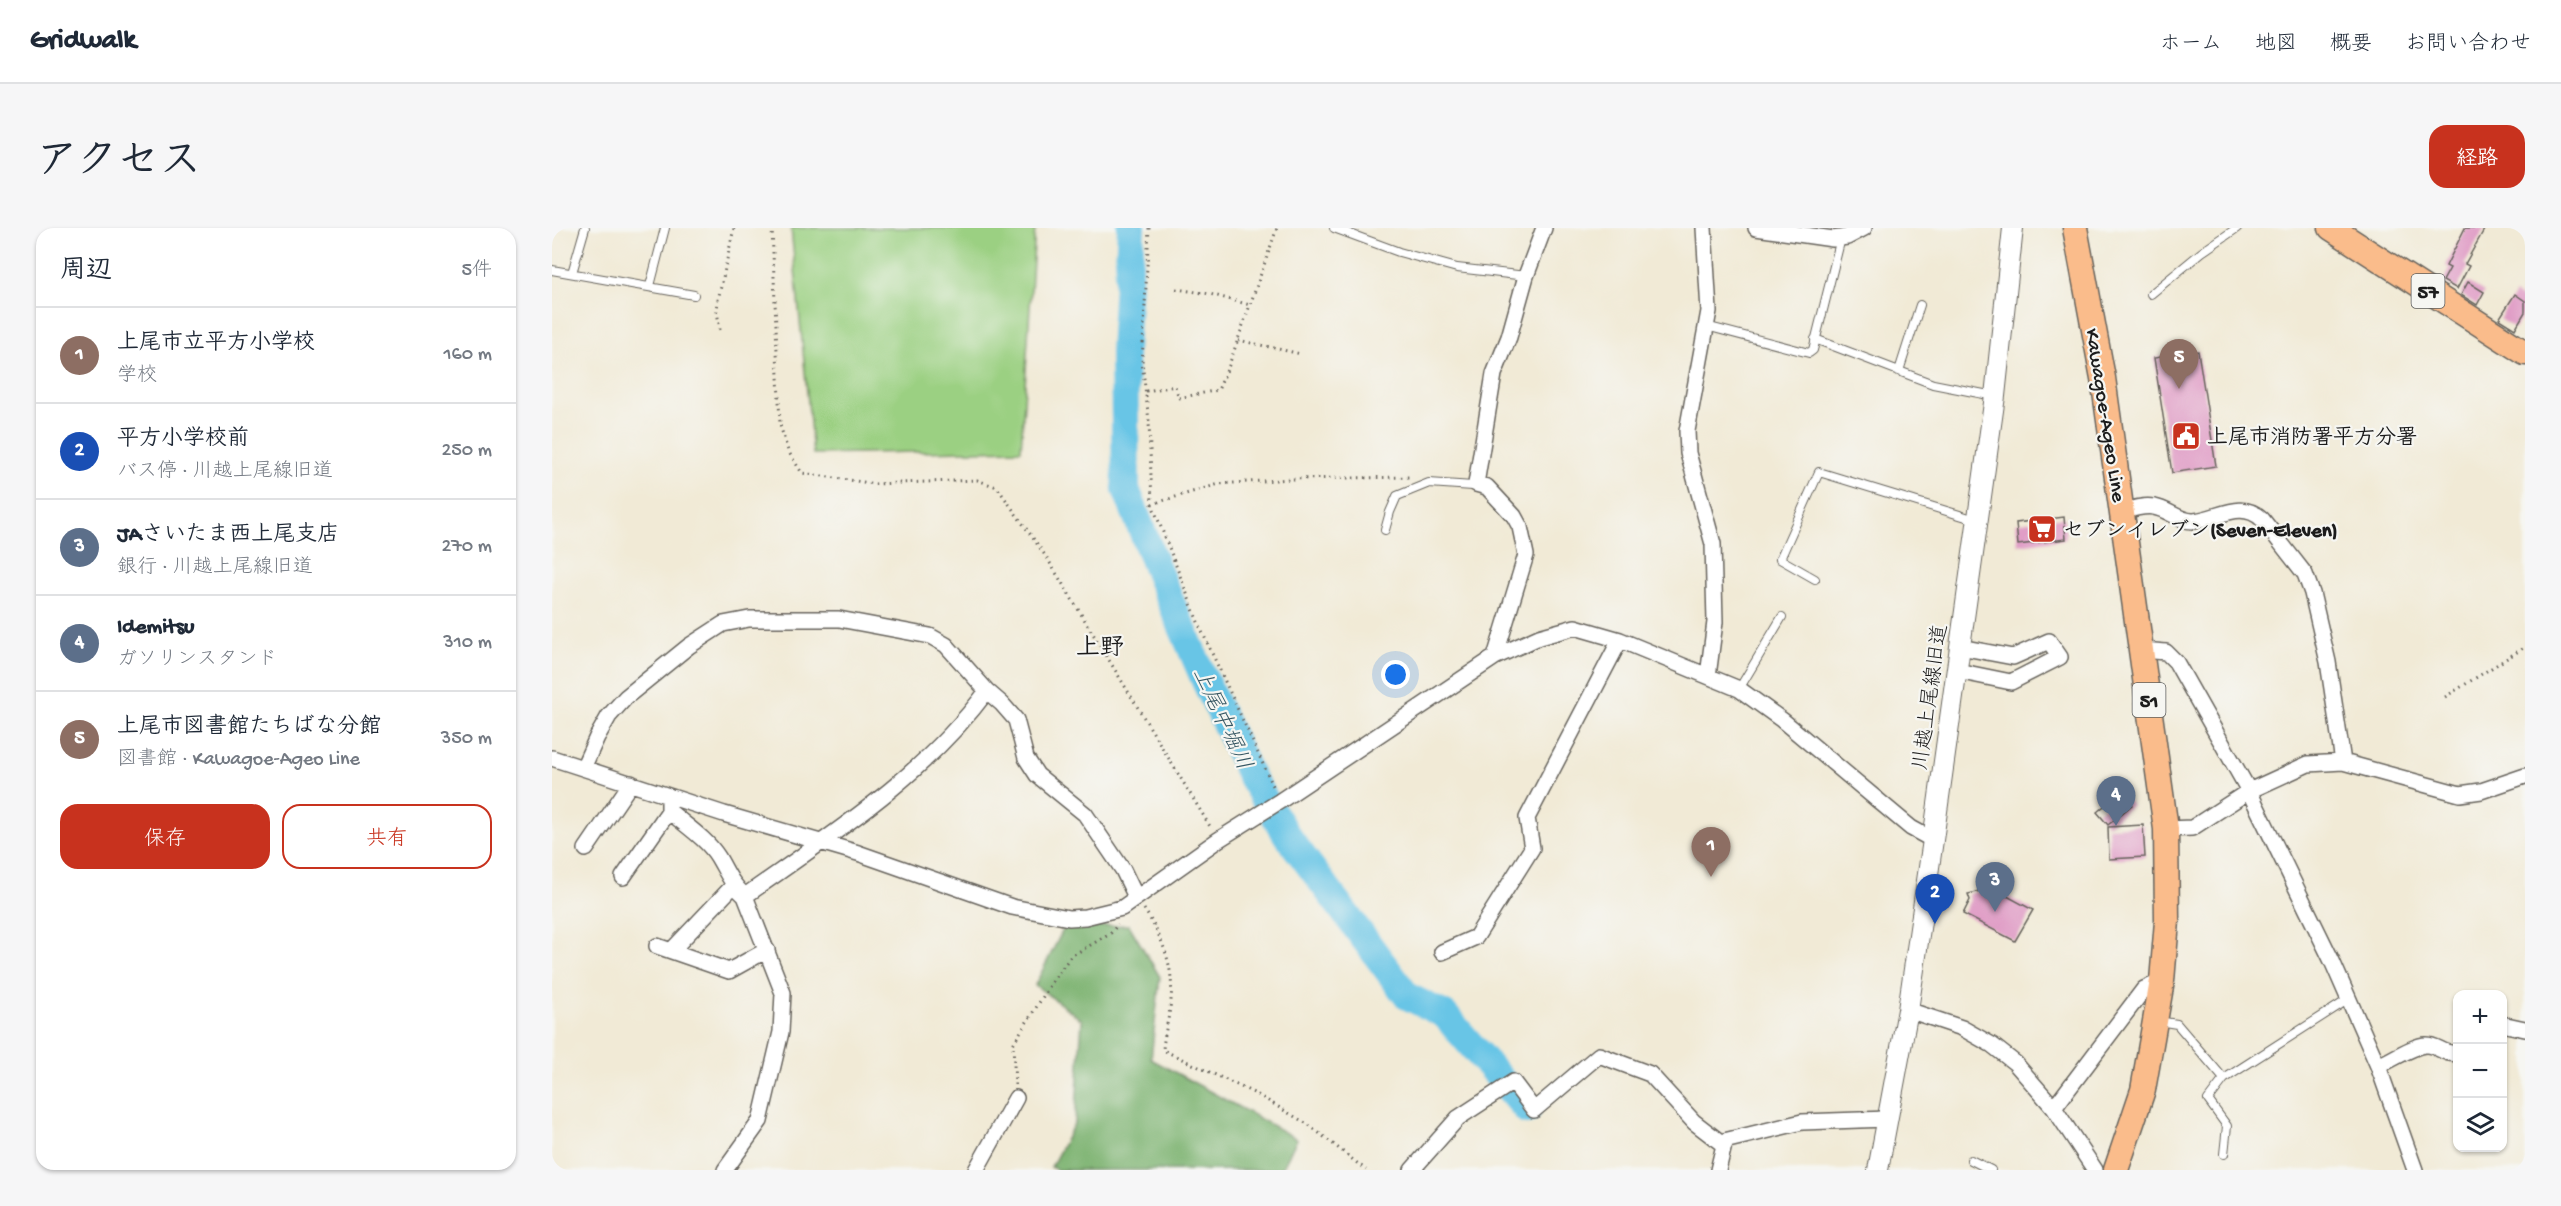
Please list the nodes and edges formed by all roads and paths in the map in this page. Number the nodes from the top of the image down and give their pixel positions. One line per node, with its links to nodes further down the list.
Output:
1 (585, 228): 18 (lane)
2 (665, 228): 20 (lane)
3 (734, 228): 27 (path)
4 (772, 228): 62 (path)
5 (1149, 228): 33 (path)
6 (1277, 228): 24 (path)
7 (1334, 228): 19 (lane)
8 (1544, 228): 19 (street)
9 (1704, 228): 26 (street)
10 (1756, 228): 16 (street)
11 (1864, 228): 16 (street)
12 (2013, 228): 34 (street, 川越上尾線旧道)
13 (2075, 228): 38 (main road, Kawagoe-Ageo Line / 51)
14 (2236, 228): 22 (lane)
15 (2331, 228): 31 (main road, 57)
16 (1841, 238): 28 (lane)
17 (552, 270): 18 (lane)
18 (572, 273): 20 (lane)
19 (1526, 276): 36 (street)
20 (650, 286): 23 (lane)
21 (1176, 290): 24 (path)
22 (2151, 294)
23 (694, 295)
24 (1250, 305): 29 (path)
25 (1920, 305): 32 (lane)
26 (1706, 326): 28 (lane); 49 (street)
27 (720, 330)
28 (1815, 339): 32 (lane)
29 (1238, 340): 30 (path); 33 (path)
30 (1301, 354)
31 (2525, 354)
32 (1899, 371): 34 (lane)
33 (1146, 391): 37 (path)
34 (1995, 396): 39 (street, 川越上尾線旧道)
35 (1429, 483): 36 (lane); 37 (path); 40 (lane)
36 (1476, 484): 47 (street)
37 (1152, 504): 60 (path)
38 (2122, 512): 46 (main road, Kawagoe-Ageo Line / 51); 54 (street)
39 (1978, 520): 41 (lane); 44 (street, 川越上尾線旧道)
40 (1386, 530)
41 (1815, 579)
42 (1782, 617): 50 (lane)
43 (1620, 640): 47 (street); 49 (street); 73 (street)
44 (1960, 647): 48 (street, 川越上尾線旧道); 48 (street)
45 (2525, 647): 52 (path)
46 (2142, 650): 58 (street); 61 (main road, Kawagoe-Ageo Line / 51)
47 (1496, 657): 60 (street)
48 (1957, 671): 63 (street, 川越上尾線旧道)
49 (1708, 676): 50 (street)
50 (1739, 689): 63 (street)
51 (987, 691): 55 (street); 64 (street); 68 (street)
52 (2445, 697)
53 (552, 758): 55 (street)
54 (2343, 762): 56 (street); 58 (street)
55 (582, 768): 57 (street)
56 (2525, 776)
57 (631, 783): 59 (street); 65 (street)
58 (2249, 791): 61 (street); 75 (street)
59 (669, 804): 64 (street); 66 (street); 67 (street)
60 (1273, 806): 62 (street)
61 (2166, 829): 74 (main road, Kawagoe-Ageo Line / 51)
62 (1218, 840): 68 (street)
63 (1933, 840): 76 (street, 川越上尾線旧道)
64 (820, 843): 67 (street); 69 (street)
65 (586, 849)
66 (622, 877)
67 (739, 891): 71 (street); 72 (street)
68 (1136, 897): 69 (street); 91 (path)
69 (1122, 908): 83 (path)
70 (657, 946): 71 (street)
71 (673, 949): 72 (street)
72 (767, 950): 89 (street)
73 (1442, 952)
74 (2162, 981): 77 (main road, Kawagoe-Ageo Line / 51); 84 (street)
75 (2349, 999): 81 (street); 82 (lane)
76 (1908, 1010): 84 (street); 85 (street, 川越上尾線旧道)
77 (2156, 1021): 82 (lane); 97 (main road, Kawagoe-Ageo Line / 51)
78 (2507, 1025): 79 (street)
79 (2525, 1029)
80 (2453, 1054): 81 (street)
81 (2378, 1066): 98 (street)
82 (2224, 1079): 87 (lane)
83 (1016, 1098): 90 (street)
84 (2054, 1108): 96 (street)
85 (1888, 1119): 86 (street); 94 (street, 川越上尾線旧道)
86 (1725, 1141): 92 (street); 93 (street)
87 (2224, 1154)
88 (1971, 1160): 95 (lane)
89 (725, 1170)
90 (976, 1170)
91 (1366, 1170)
92 (1412, 1170)
93 (1718, 1170)
94 (1878, 1170)
95 (1991, 1170)
96 (2095, 1170)
97 (2116, 1170)
98 (2415, 1170)

